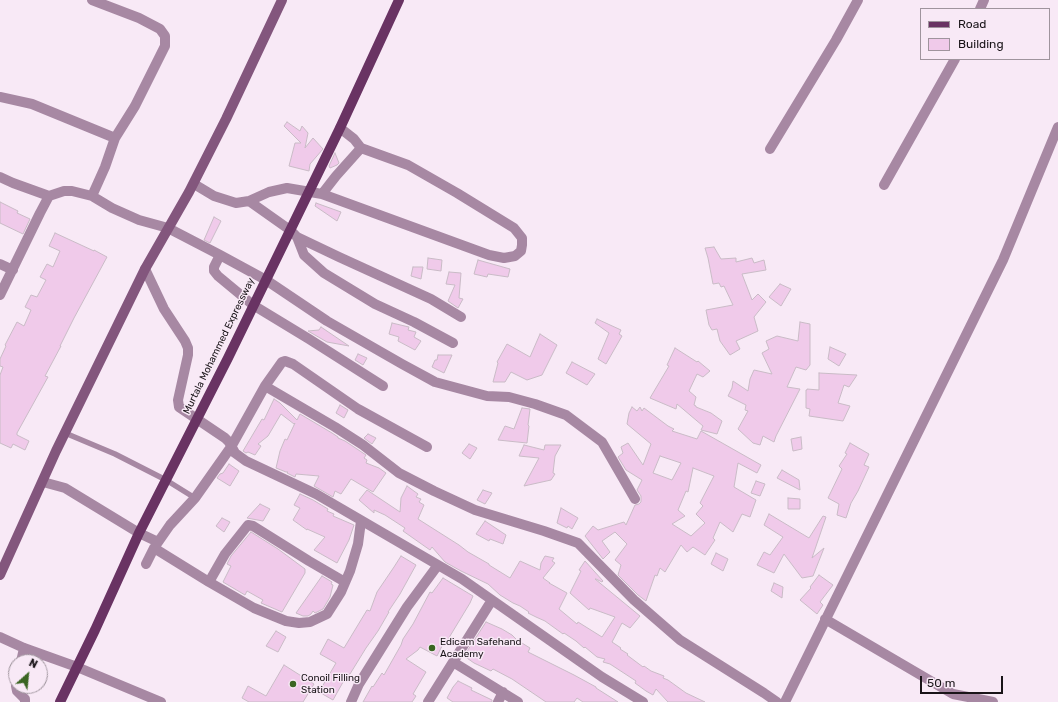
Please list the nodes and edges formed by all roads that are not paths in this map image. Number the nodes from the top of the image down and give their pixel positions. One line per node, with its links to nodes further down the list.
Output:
1 (92, 0): 9 (street)
2 (282, 0): 13 (main road)
3 (399, 0): 8 (main road, Murtala Mohammed Expressway)
4 (858, 0): 11 (street)
5 (954, 60): 14 (street)
6 (0, 97): 9 (street)
7 (1058, 127): 50 (street)
8 (340, 128): 10 (street); 15 (main road, Murtala Mohammed Expressway)
9 (115, 138): 18 (street)
10 (360, 148): 16 (street); 16 (street)
11 (770, 149)
12 (0, 177): 17 (street)
13 (194, 184): 19 (street); 20 (main road)
14 (884, 184)
15 (308, 192): 16 (street); 19 (street); 21 (main road, Murtala Mohammed Expressway)
16 (322, 194)
17 (49, 196): 18 (street); 25 (street)
18 (92, 196): 20 (street)
19 (249, 201): 21 (street)
20 (168, 228): 22 (street); 24 (main road)
21 (293, 233): 26 (main road, Murtala Mohammed Expressway); 29 (street); 30 (street)
22 (220, 255): 26 (street); 28 (street)
23 (0, 264): 25 (street)
24 (145, 269): 33 (street); 34 (main road)
25 (13, 270): 27 (street)
26 (266, 280): 28 (main road, Murtala Mohammed Expressway); 40 (street)
27 (0, 295)
28 (253, 305): 32 (street); 33 (main road, Murtala Mohammed Expressway)
29 (461, 317)
30 (453, 343)
31 (265, 386): 35 (street); 36 (street); 66 (street)
32 (383, 386)
33 (196, 419): 35 (street); 37 (main road, Murtala Mohammed Expressway)
34 (65, 433): 37 (lane); 38 (main road)
35 (231, 447): 39 (street); 41 (street)
36 (427, 447)
37 (166, 480): 39 (lane); 42 (main road, Murtala Mohammed Expressway)
38 (43, 482): 42 (street); 46 (main road)
39 (194, 498): 43 (street)
40 (635, 499)
41 (361, 521): 45 (street); 48 (street)
42 (139, 533): 43 (street); 55 (main road, Murtala Mohammed Expressway)
43 (156, 545): 44 (street); 47 (street)
44 (146, 564)
45 (438, 565): 49 (street); 61 (street)
46 (0, 576)
47 (209, 582): 48 (street); 48 (street)
48 (345, 582)
49 (492, 600): 54 (street); 65 (street)
50 (825, 619): 67 (street); 68 (street)
51 (0, 637): 52 (street)
52 (24, 648): 53 (street); 55 (street)
53 (23, 654)
54 (453, 662): 56 (street); 62 (street)
55 (77, 667): 59 (main road, Murtala Mohammed Expressway); 60 (street)
56 (503, 692): 63 (street); 64 (street)
57 (20, 694): 58 (street)
58 (25, 702)
59 (60, 702)
60 (161, 702)
61 (351, 702)
62 (428, 702)
63 (498, 702)
64 (518, 702)
65 (643, 702)
66 (777, 702)
67 (784, 702)
68 (993, 702)

